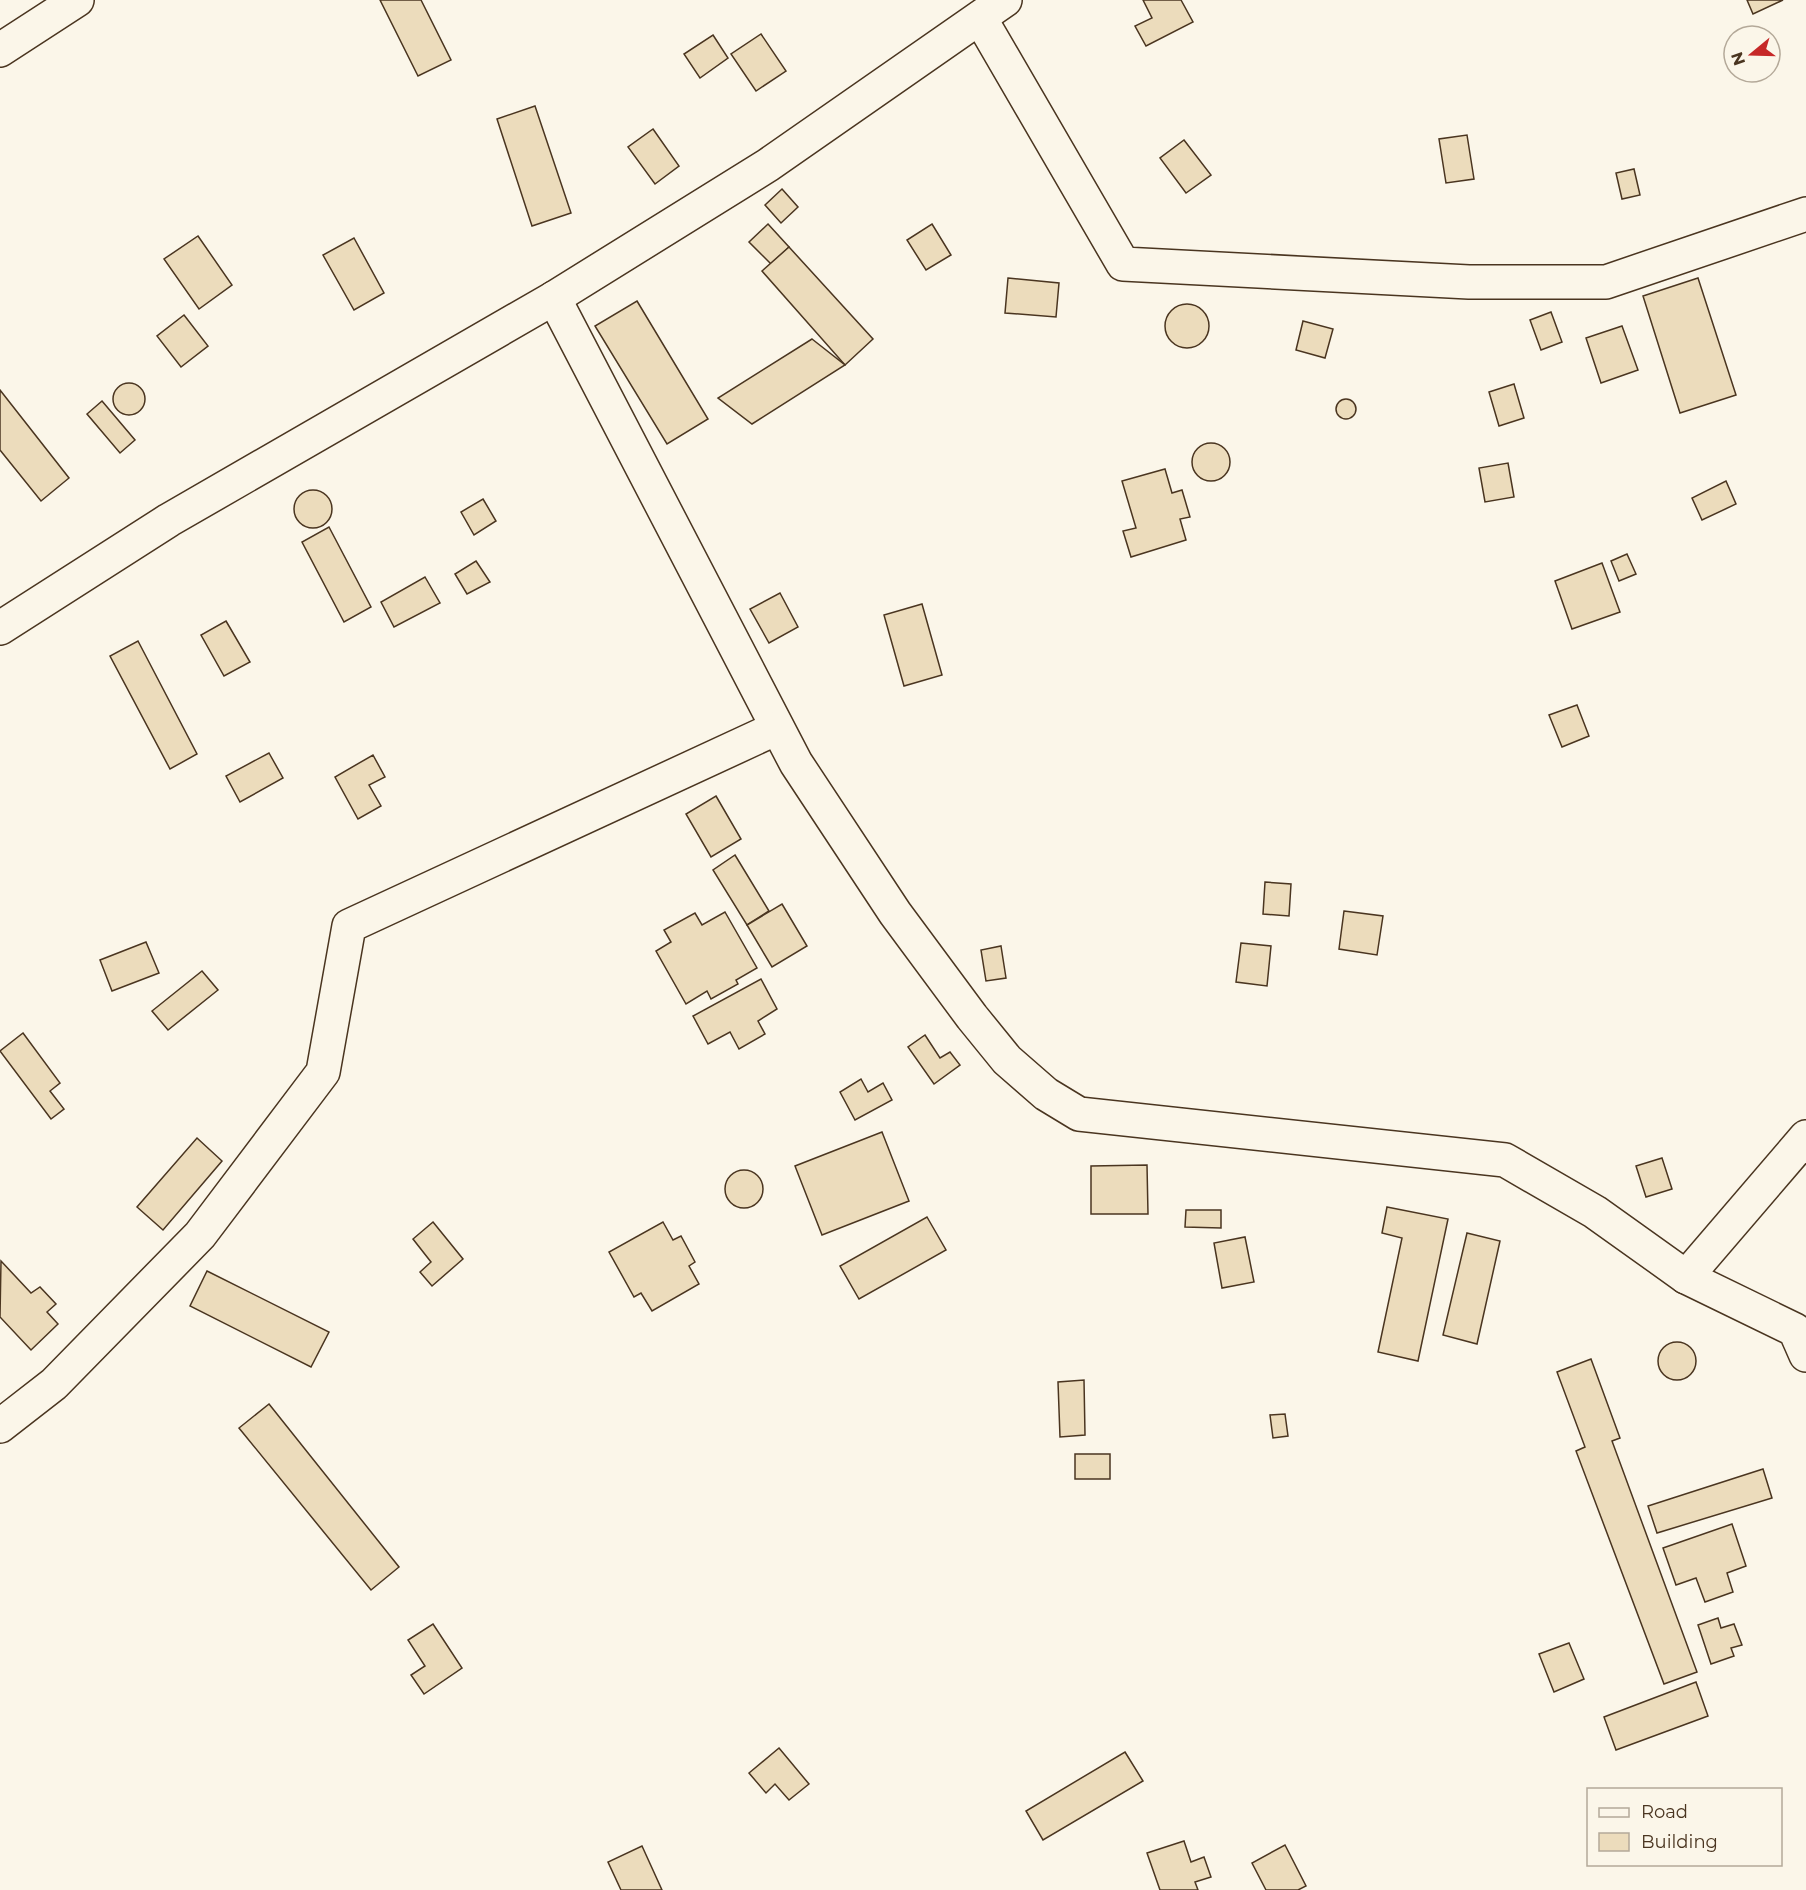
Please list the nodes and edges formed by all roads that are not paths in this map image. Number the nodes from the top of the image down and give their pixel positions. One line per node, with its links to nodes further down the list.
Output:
1 (77, 0): 3 (street)
2 (992, 9): 4 (street); 5 (street)
3 (0, 50)
4 (1806, 214)
5 (554, 298): 6 (street); 7 (street)
6 (0, 628)
7 (777, 728): 9 (street); 11 (street)
8 (1806, 1137): 9 (street)
9 (1686, 1277): 10 (street)
10 (1806, 1355)
11 (0, 1426)

